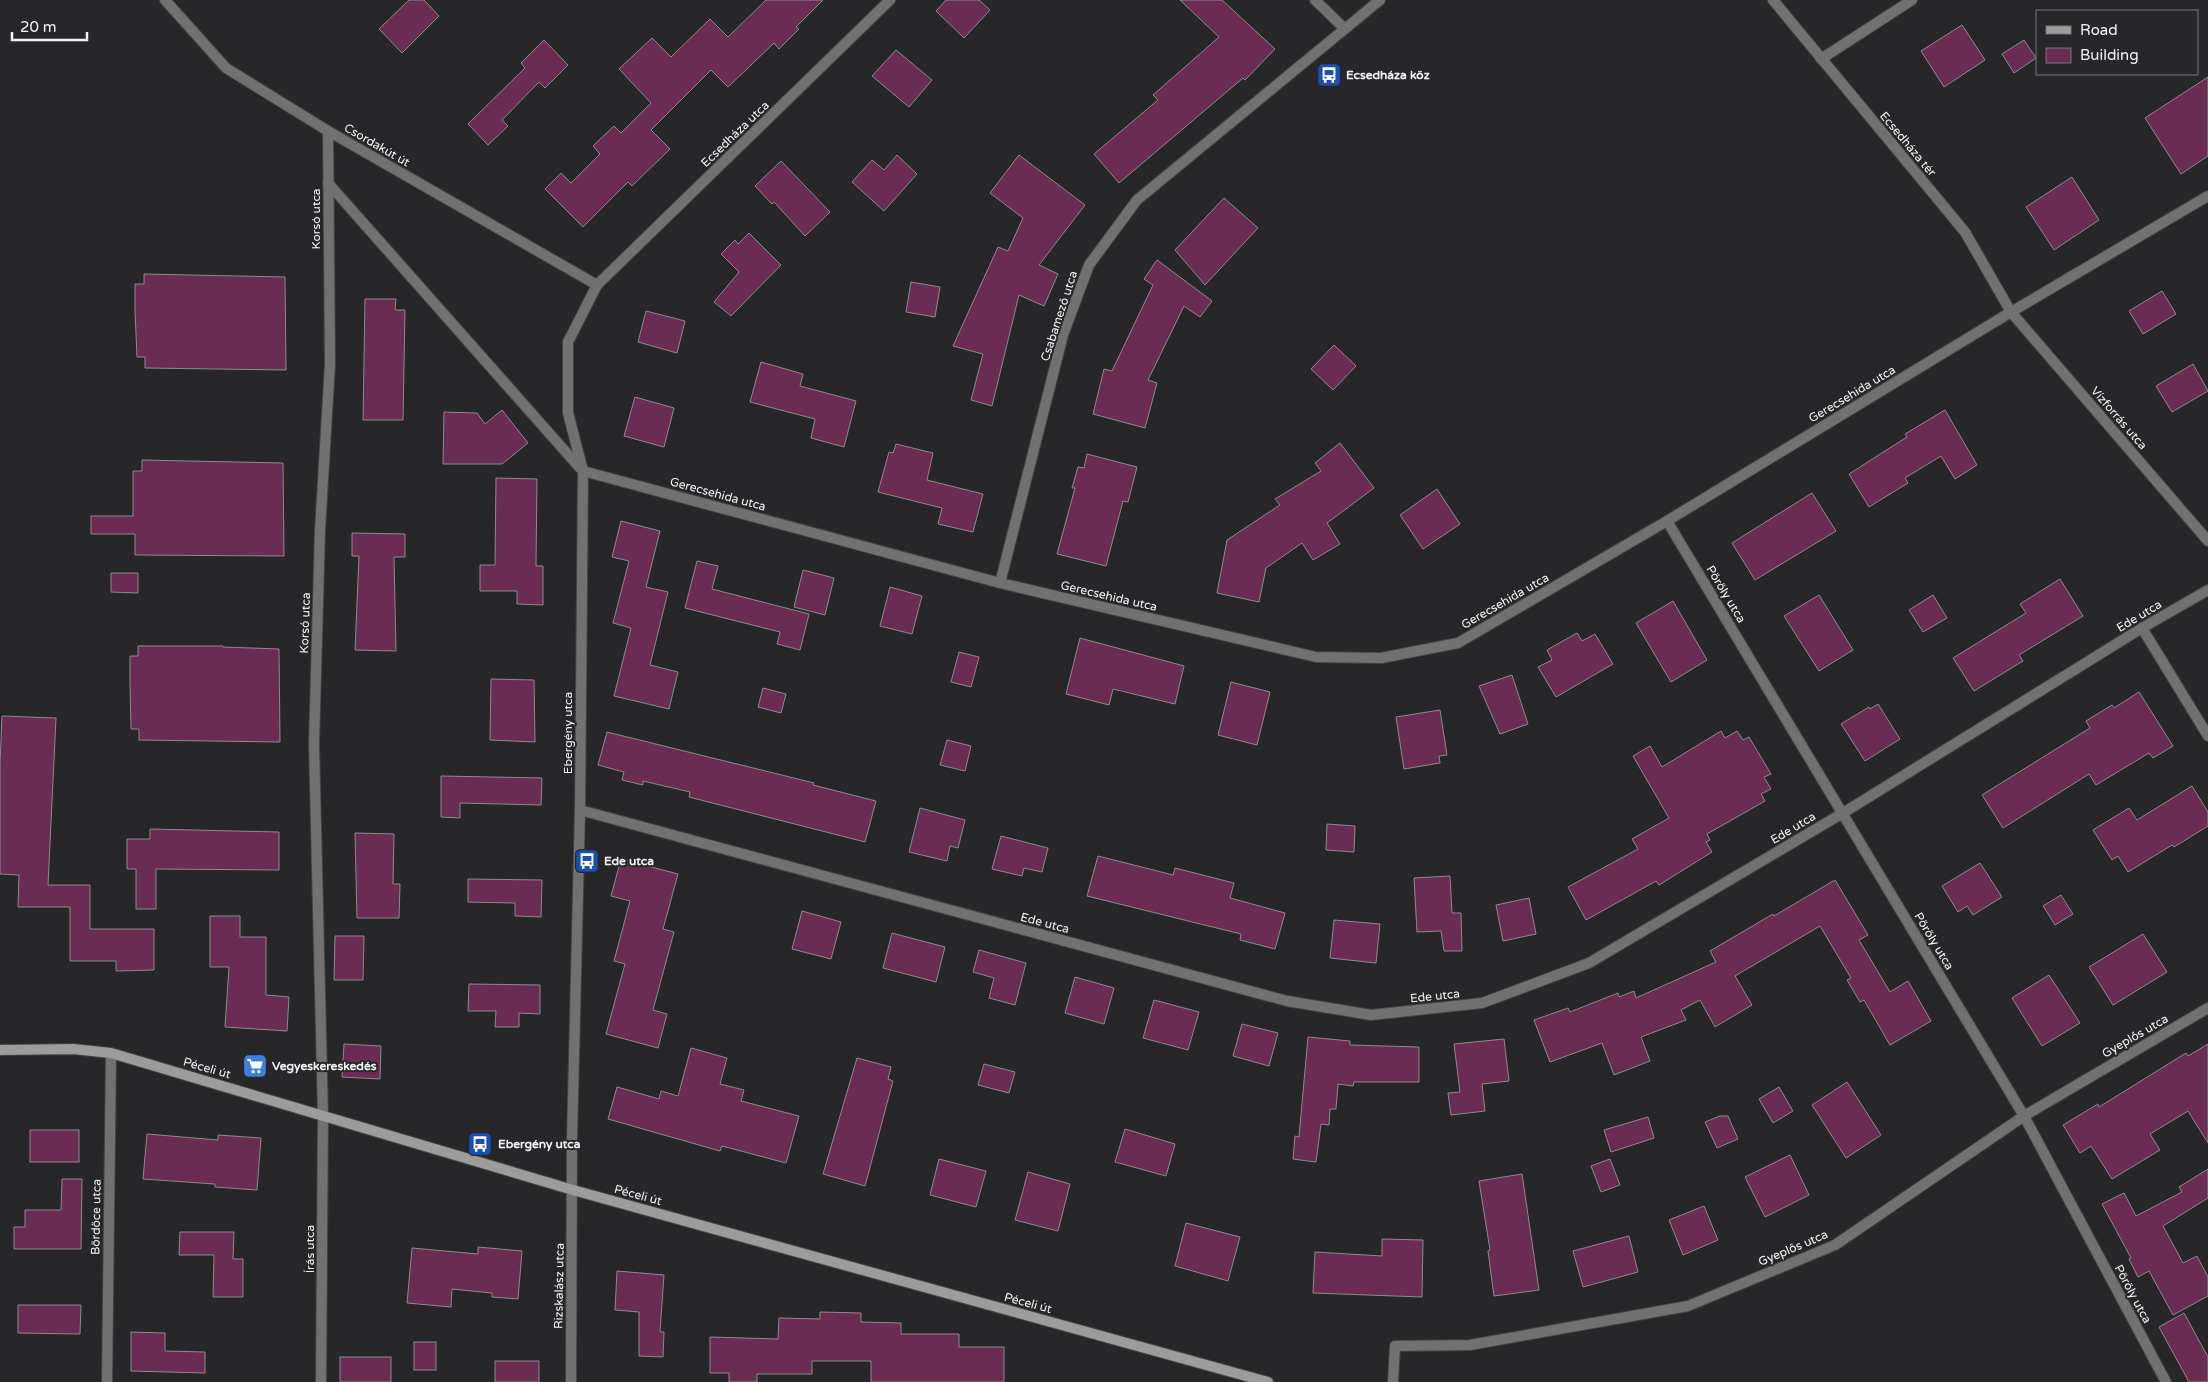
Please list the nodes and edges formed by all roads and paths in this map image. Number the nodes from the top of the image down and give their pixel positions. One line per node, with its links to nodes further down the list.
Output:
1 (165, 0): 9 (street, Csordakút út)
2 (890, 0): 12 (street, Ecsedháza utca)
3 (1315, 0): 7 (street)
4 (1380, 0): 7 (street, Csabamező utca)
5 (1773, 0): 8 (street, Ecsedháza tér)
6 (1912, 0): 8 (street)
7 (1344, 28): 17 (street, Csabamező utca)
8 (1821, 59): 13 (street, Ecsedháza tér)
9 (328, 131): 10 (street, Korsó utca); 12 (street, Csordakút út)
10 (328, 183): 14 (street); 26 (street, Korsó utca)
11 (2208, 196): 13 (street, Gerecsehida utca)
12 (597, 285): 14 (street, Ebergény utca)
13 (2011, 312): 15 (street, Gerecsehida utca); 16 (street, Vízforrás utca)
14 (583, 471): 17 (street, Gerecsehida utca); 21 (street, Ebergény utca)
15 (1667, 521): 17 (street, Gerecsehida utca); 22 (street, Pöröly utca)
16 (2208, 541)
17 (1000, 583)
18 (2208, 590): 19 (street, Ede utca)
19 (2142, 628): 20 (street); 22 (street, Ede utca)
20 (2208, 736)
21 (580, 810): 22 (street, Ede utca); 28 (street, Ebergény utca)
22 (1843, 813): 27 (street, Pöröly utca)
23 (2208, 1008): 27 (street, Gyeplős utca)
24 (0, 1050): 25 (main road, Péceli út)
25 (111, 1053): 26 (main road, Péceli út); 29 (street, Bördöce utca)
26 (323, 1116): 28 (main road, Péceli út); 30 (street, Írás utca)
27 (2024, 1116): 33 (street, Gyeplős utca); 34 (street, Pöröly utca)
28 (573, 1190): 31 (street, Rizskalász utca); 32 (main road, Péceli út)
29 (106, 1382)
30 (321, 1382)
31 (571, 1382)
32 (1268, 1382)
33 (1393, 1382)
34 (2166, 1382)

